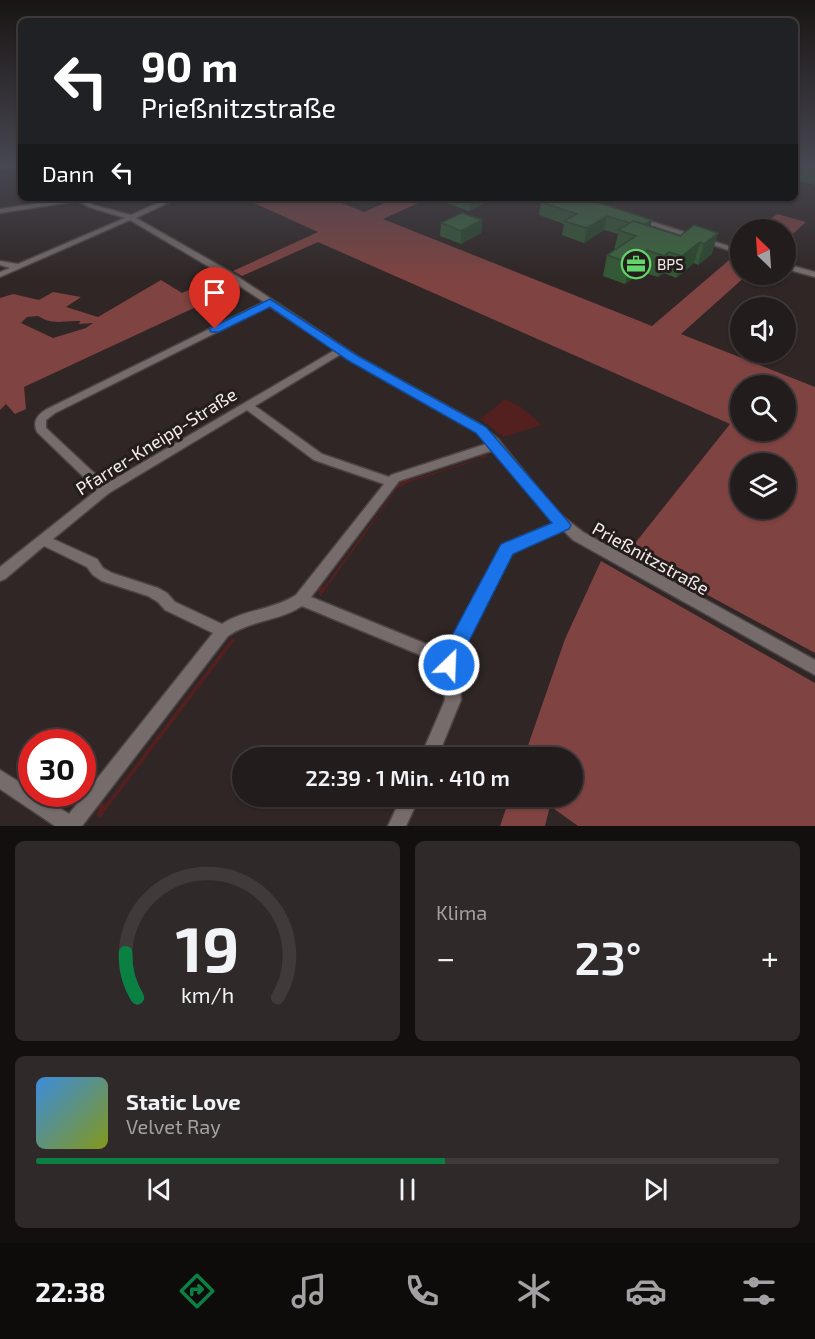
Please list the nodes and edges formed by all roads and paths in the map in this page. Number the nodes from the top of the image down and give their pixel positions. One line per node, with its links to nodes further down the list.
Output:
1 (55, 203): 4 (street)
2 (85, 203): 5 (street, Prießnitzstraße)
3 (164, 203): 5 (street)
4 (0, 211)
5 (130, 217): 9 (street); 13 (street, Prießnitzstraße)
6 (629, 217): 7 (street)
7 (730, 249)
8 (0, 263): 9 (street)
9 (19, 267): 11 (street)
10 (796, 269): 12 (street)
11 (0, 275)
12 (815, 275)
13 (270, 302): 14 (street, Prießnitzstraße); 18 (street)
14 (341, 350): 15 (street, Pfarrer-Kneipp-Straße); 16 (street, Prießnitzstraße)
15 (247, 405): 17 (street); 18 (street, Pfarrer-Kneipp-Straße)
16 (496, 445): 17 (street); 19 (street, Prießnitzstraße)
17 (390, 482): 22 (street)
18 (105, 490): 20 (street, Pfarrer-Kneipp-Straße)
19 (563, 525): 24 (street); 25 (street, Prießnitzstraße)
20 (43, 540): 21 (street, Pfarrer-Kneipp-Straße); 23 (street)
21 (0, 575)
22 (301, 599): 23 (street); 24 (street)
23 (223, 631): 29 (street)
24 (449, 660): 26 (street)
25 (815, 668)
26 (433, 747)
27 (0, 779): 29 (street)
28 (406, 807): 30 (street)
29 (71, 826)
30 (397, 826)

